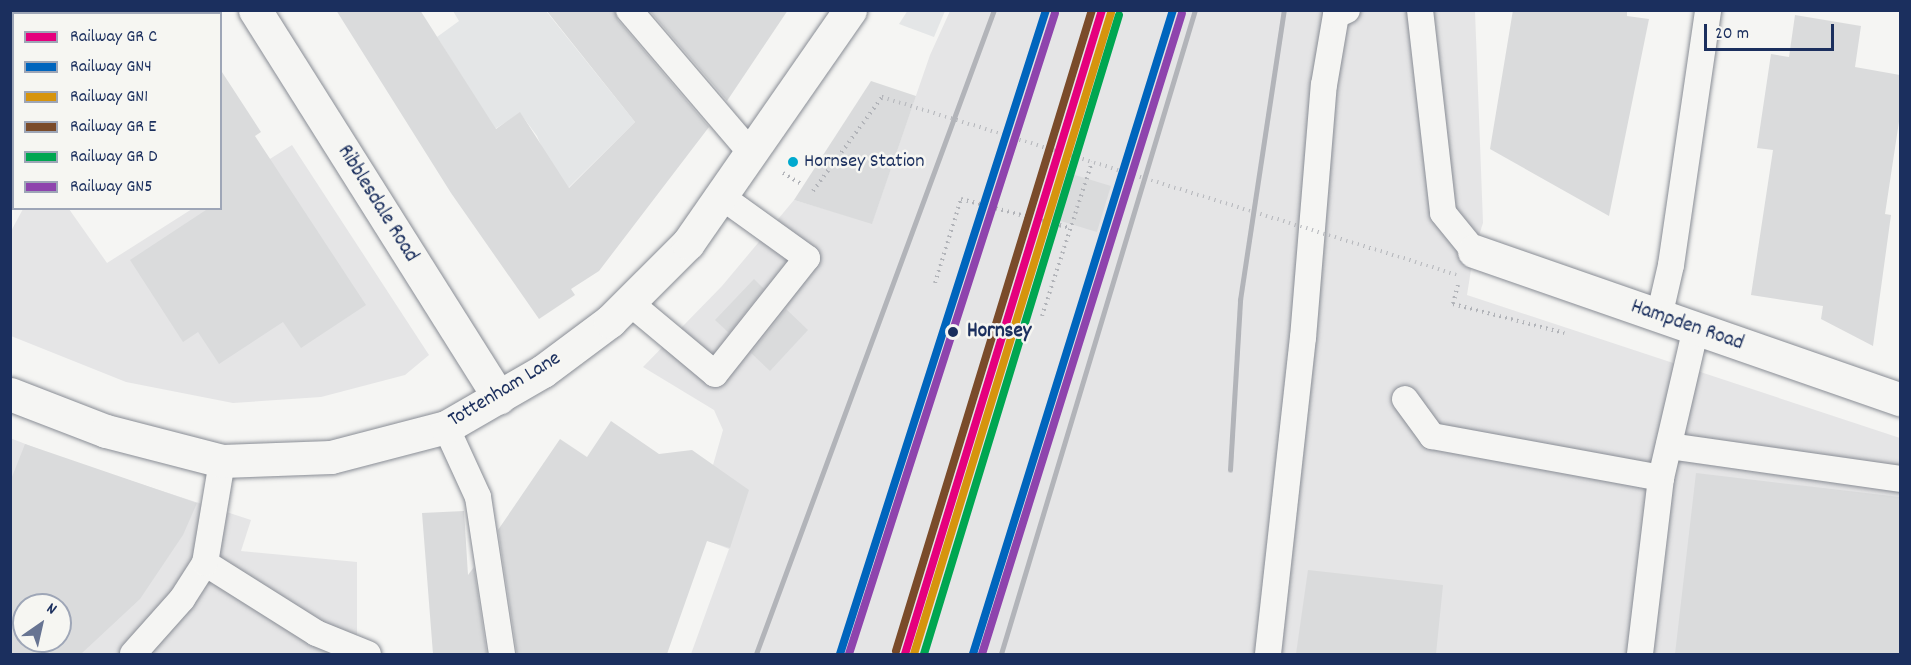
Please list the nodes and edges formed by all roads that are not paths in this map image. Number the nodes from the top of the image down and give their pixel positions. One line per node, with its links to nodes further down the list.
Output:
1 (255, 10): 13 (main road, Ribblesdale Road)
2 (629, 10): 7 (lane)
3 (850, 10): 7 (main road, Tottenham Lane)
4 (1347, 10): 26 (lane)
5 (1420, 10): 9 (lane)
6 (1708, 10): 11 (lane)
7 (753, 155): 8 (main road, Tottenham Lane)
8 (722, 197): 10 (main road, Tottenham Lane); 10 (lane)
9 (1474, 251): 11 (main road, Hampden Road)
10 (629, 302): 13 (main road, Tottenham Lane)
11 (1659, 316): 12 (main road, Hampden Road)
12 (1696, 328): 15 (main road, Hampden Road); 18 (lane)
13 (499, 398): 17 (main road, Tottenham Lane)
14 (1405, 399): 20 (lane)
15 (1900, 399)
16 (13, 403): 19 (main road, Tottenham Lane)
17 (446, 427): 19 (main road, Tottenham Lane); 25 (lane)
18 (1669, 446): 20 (lane); 21 (lane)
19 (222, 461): 22 (lane)
20 (1661, 478): 27 (lane)
21 (1900, 479)
22 (205, 563): 23 (lane); 24 (lane)
23 (133, 654)
24 (368, 654)
25 (502, 654)
26 (1268, 654)
27 (1640, 654)

